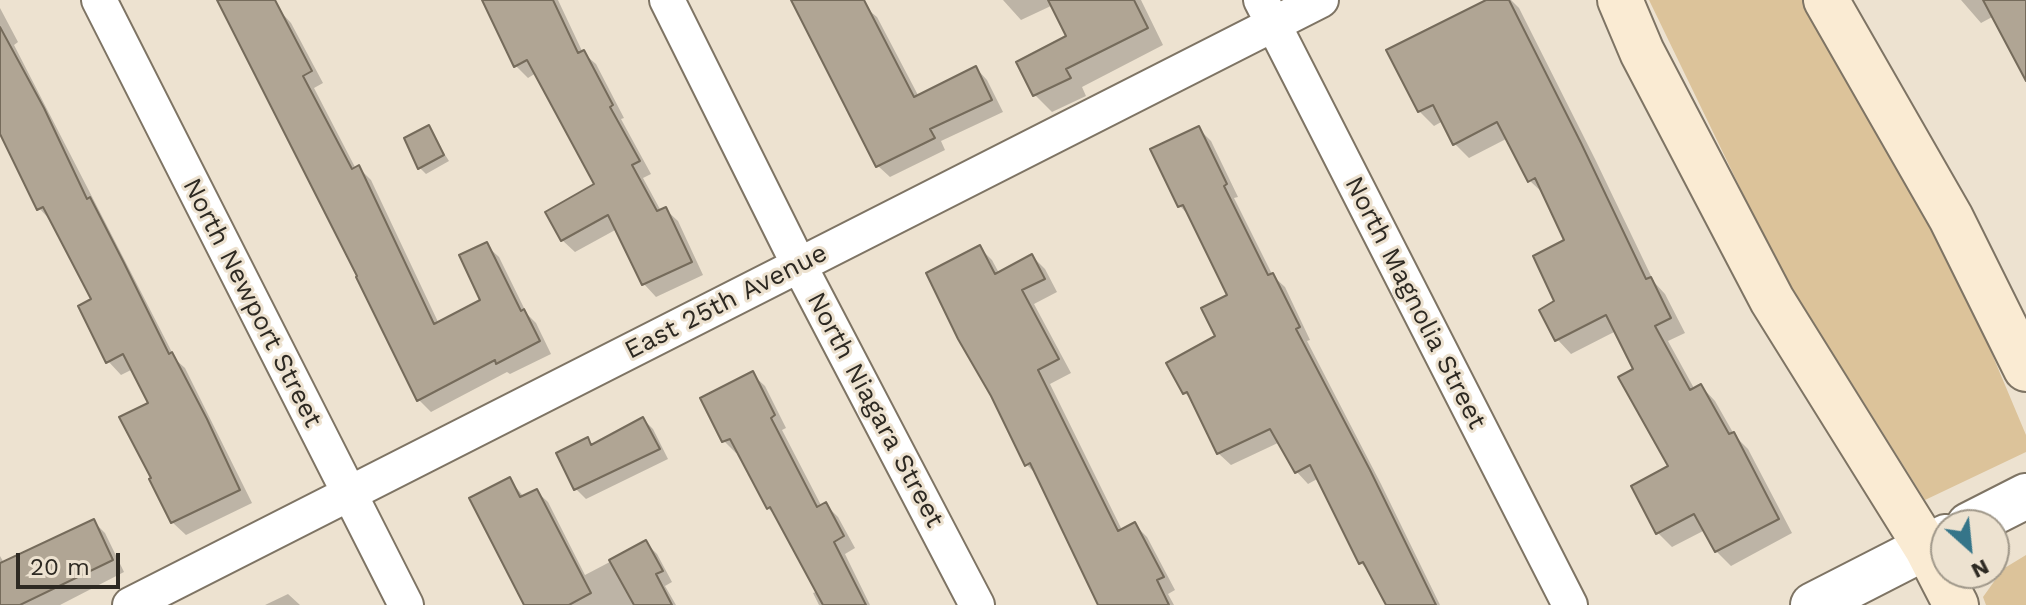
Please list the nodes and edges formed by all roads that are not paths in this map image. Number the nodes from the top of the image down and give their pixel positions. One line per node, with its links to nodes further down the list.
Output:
1 (99, 0): 9 (street, North Newport Street)
2 (667, 0): 7 (street, North Niagara Street)
3 (1321, 0): 6 (street, East 25th Avenue)
4 (1620, 0): 12 (main road)
5 (1826, 0): 8 (main road)
6 (1267, 12): 7 (street, East 25th Avenue); 17 (street, North Magnolia Street)
7 (799, 265): 9 (street, East 25th Avenue); 16 (street, North Niagara Street)
8 (2026, 369)
9 (349, 494): 14 (street, East 25th Avenue); 15 (street, North Newport Street)
10 (2026, 496): 11 (street)
11 (2000, 509)
12 (1930, 533)
13 (1930, 545): 18 (street)
14 (130, 605)
15 (406, 605)
16 (977, 605)
17 (1570, 605)
18 (1813, 605)

